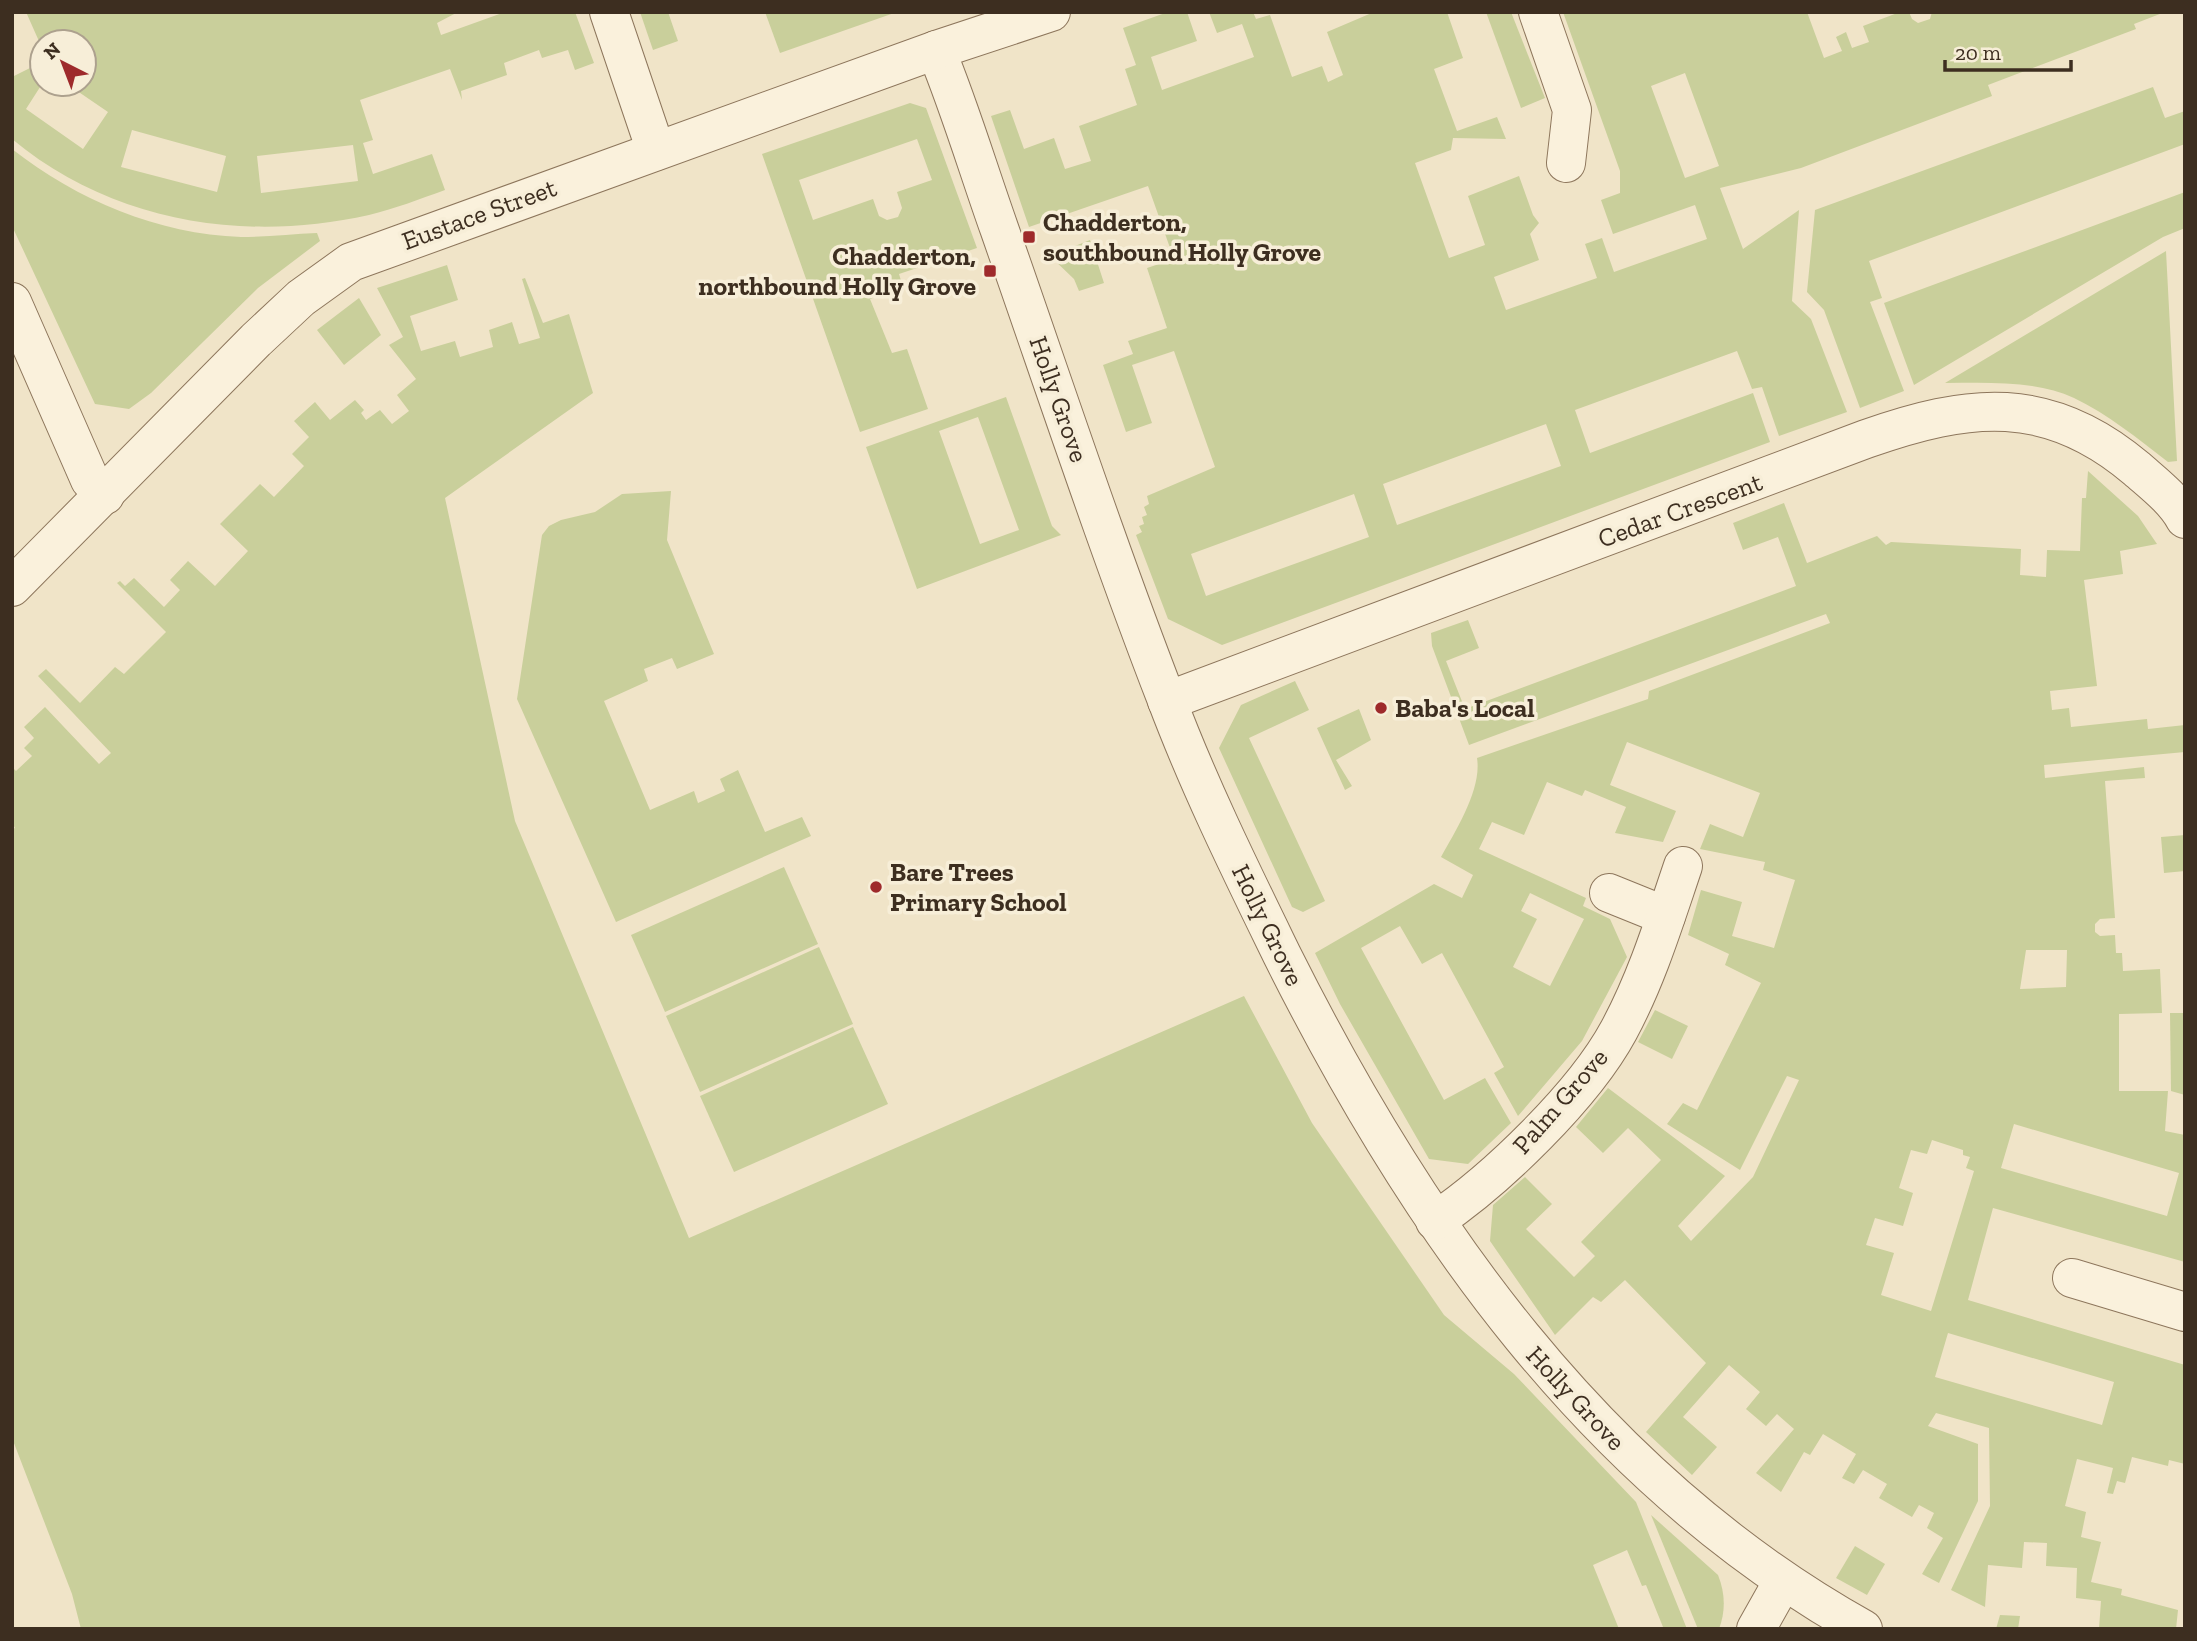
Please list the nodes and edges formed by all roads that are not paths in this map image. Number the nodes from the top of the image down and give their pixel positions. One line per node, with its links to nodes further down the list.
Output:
1 (609, 12): 5 (street)
2 (1051, 12): 4 (street, Eustace Street)
3 (1538, 12): 6 (street)
4 (936, 50): 5 (street, Eustace Street); 11 (street, Holly Grove)
5 (656, 150): 8 (street, Eustace Street)
6 (1566, 163)
7 (12, 302): 8 (street)
8 (105, 495): 10 (street, Eustace Street)
9 (2183, 511): 11 (street, Cedar Crescent)
10 (12, 587)
11 (1167, 701): 15 (street, Holly Grove)
12 (1683, 866): 14 (street, Palm Grove)
13 (1609, 893): 14 (street)
14 (1666, 916): 15 (street, Palm Grove)
15 (1435, 1221): 18 (street, Holly Grove)
16 (2072, 1278): 17 (street)
17 (2185, 1312)
18 (1783, 1581): 19 (street); 20 (street, Holly Grove)
19 (1756, 1629)
20 (1863, 1629)

